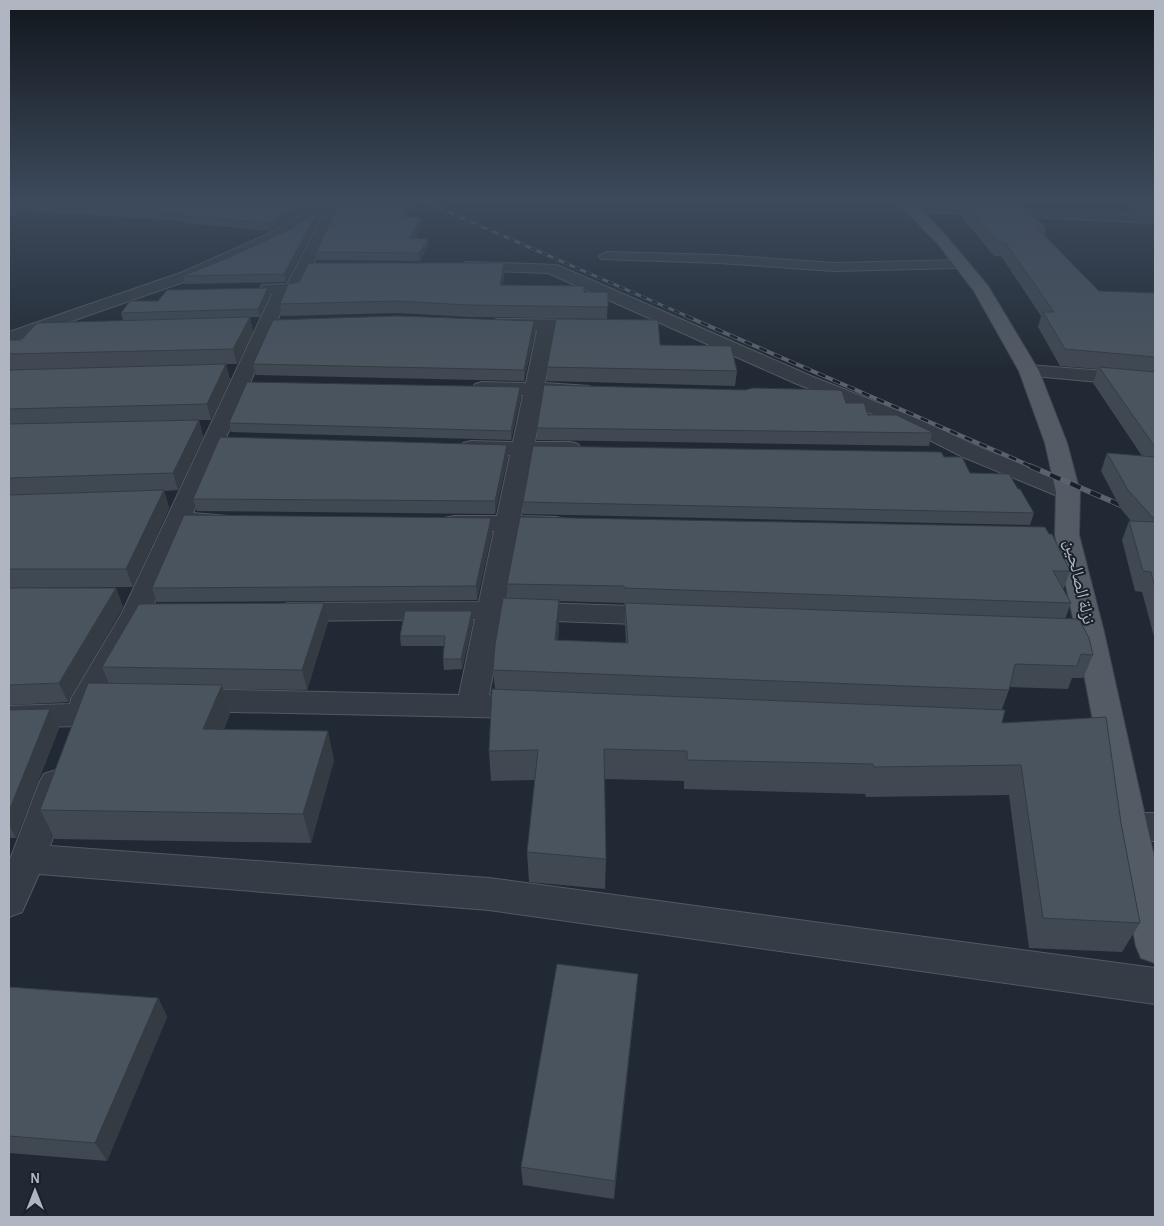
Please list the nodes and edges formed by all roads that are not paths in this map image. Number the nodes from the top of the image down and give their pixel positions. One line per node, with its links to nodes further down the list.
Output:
1 (228, 257): 12 (street)
2 (308, 257): 6 (street)
3 (652, 257): 5 (lane)
4 (954, 257): 5 (main road, نزلة الصالحين)
5 (960, 264): 21 (main road, نزلة الصالحين)
6 (303, 267): 7 (street); 9 (street)
7 (323, 267)
8 (452, 267): 17 (street)
9 (283, 289): 10 (street); 34 (street)
10 (255, 290)
11 (189, 291): 12 (street)
12 (142, 292): 19 (street)
13 (479, 324): 14 (street)
14 (548, 324): 15 (street); 26 (street)
15 (607, 325)
16 (636, 326): 17 (street)
17 (686, 327): 22 (street)
18 (90, 329): 19 (street)
19 (30, 331): 20 (street)
20 (9, 338)
21 (1029, 371): 23 (street); 33 (main road, نزلة الصالحين)
22 (804, 380): 25 (street); 31 (street)
23 (1155, 380)
24 (464, 387): 26 (street)
25 (770, 388)
26 (534, 389): 27 (street); 29 (street)
27 (601, 391)
28 (452, 448): 29 (street)
29 (521, 449): 30 (street); 37 (street)
30 (590, 449)
31 (971, 452): 32 (street); 33 (street)
32 (928, 455)
33 (1068, 492): 46 (main road, نزلة الصالحين)
34 (177, 506): 35 (street); 40 (street)
35 (245, 521)
36 (430, 523): 37 (street)
37 (508, 523): 38 (street); 41 (street)
38 (578, 525)
39 (114, 597): 40 (street)
40 (140, 605): 43 (street); 52 (street)
41 (492, 610): 42 (street); 44 (street); 49 (street)
42 (264, 612)
43 (166, 613)
44 (684, 617)
45 (1060, 631): 46 (street)
46 (1090, 632): 53 (main road, نزلة الصالحين)
47 (116, 699): 52 (street)
48 (165, 700): 49 (street)
49 (472, 705): 50 (street)
50 (552, 708)
51 (9, 717): 52 (street)
52 (76, 729): 54 (street)
53 (1143, 827): 56 (main road, نزلة الصالحين)
54 (28, 858): 55 (street); 57 (street)
55 (9, 901)
56 (1155, 946)
57 (1155, 986)

